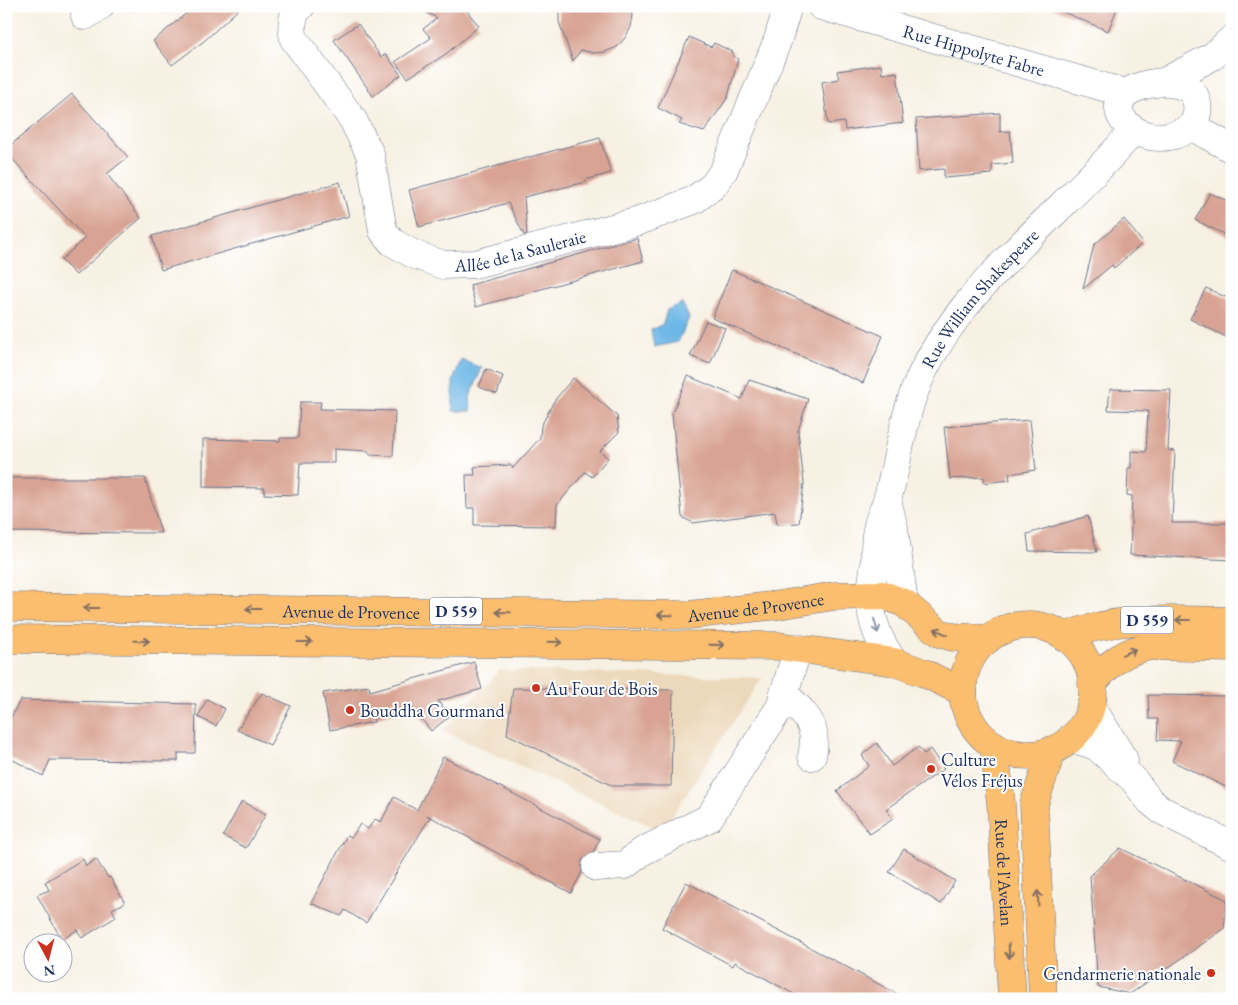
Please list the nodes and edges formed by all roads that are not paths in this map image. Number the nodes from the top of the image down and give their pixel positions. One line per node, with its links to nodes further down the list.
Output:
1 (301, 6): 2 (street, Allée de la Sauleraie)
2 (788, 6)
3 (821, 6): 6 (street, Rue Hippolyte Fabre)
4 (1223, 47): 5 (street); 7 (street)
5 (1164, 82): 6 (street); 7 (street)
6 (1126, 93): 9 (street)
7 (1196, 98): 8 (street)
8 (1191, 126): 9 (street); 10 (street)
9 (1133, 131): 11 (street, Rue William Shakespeare)
10 (1232, 148)
11 (887, 500): 12 (street, Rue William Shakespeare); 15 (street, Rue William Shakespeare)
12 (874, 544): 13 (street, Rue William Shakespeare); 14 (street, Rue William Shakespeare)
13 (870, 595): 14 (main road, Avenue de Provence / D 559); 15 (main road, Avenue de Provence / D 559); 23 (street, Rue William Shakespeare, one-way to 23)
14 (834, 596): 16 (main road, Avenue de Provence / D 559, one-way to 16)
15 (904, 603): 20 (main road, D 559, one-way to 15)
16 (6, 607)
17 (1232, 620): 18 (main road, D 559, one-way to 18)
18 (1064, 636): 20 (main road); 26 (main road)
19 (6, 639): 21 (main road, Avenue de Provence / D 559, one-way to 21)
20 (988, 639): 24 (main road)
21 (798, 648): 23 (main road, Avenue de Provence / D 559); 25 (street)
22 (1232, 648): 26 (main road, D 559, one-way to 22)
23 (894, 662): 24 (main road, D 559)
24 (963, 692): 28 (main road)
25 (784, 693): 29 (street); 32 (street)
26 (1092, 695): 27 (main road); 30 (street)
27 (1062, 744): 28 (main road); 30 (street); 34 (main road, Rue de l'Avelan, one-way to 27)
28 (994, 745): 33 (main road, Rue de l'Avelan, one-way to 33)
29 (812, 756)
30 (1133, 779): 31 (street)
31 (1232, 846)
32 (596, 867)
33 (1012, 999)
34 (1043, 999)

